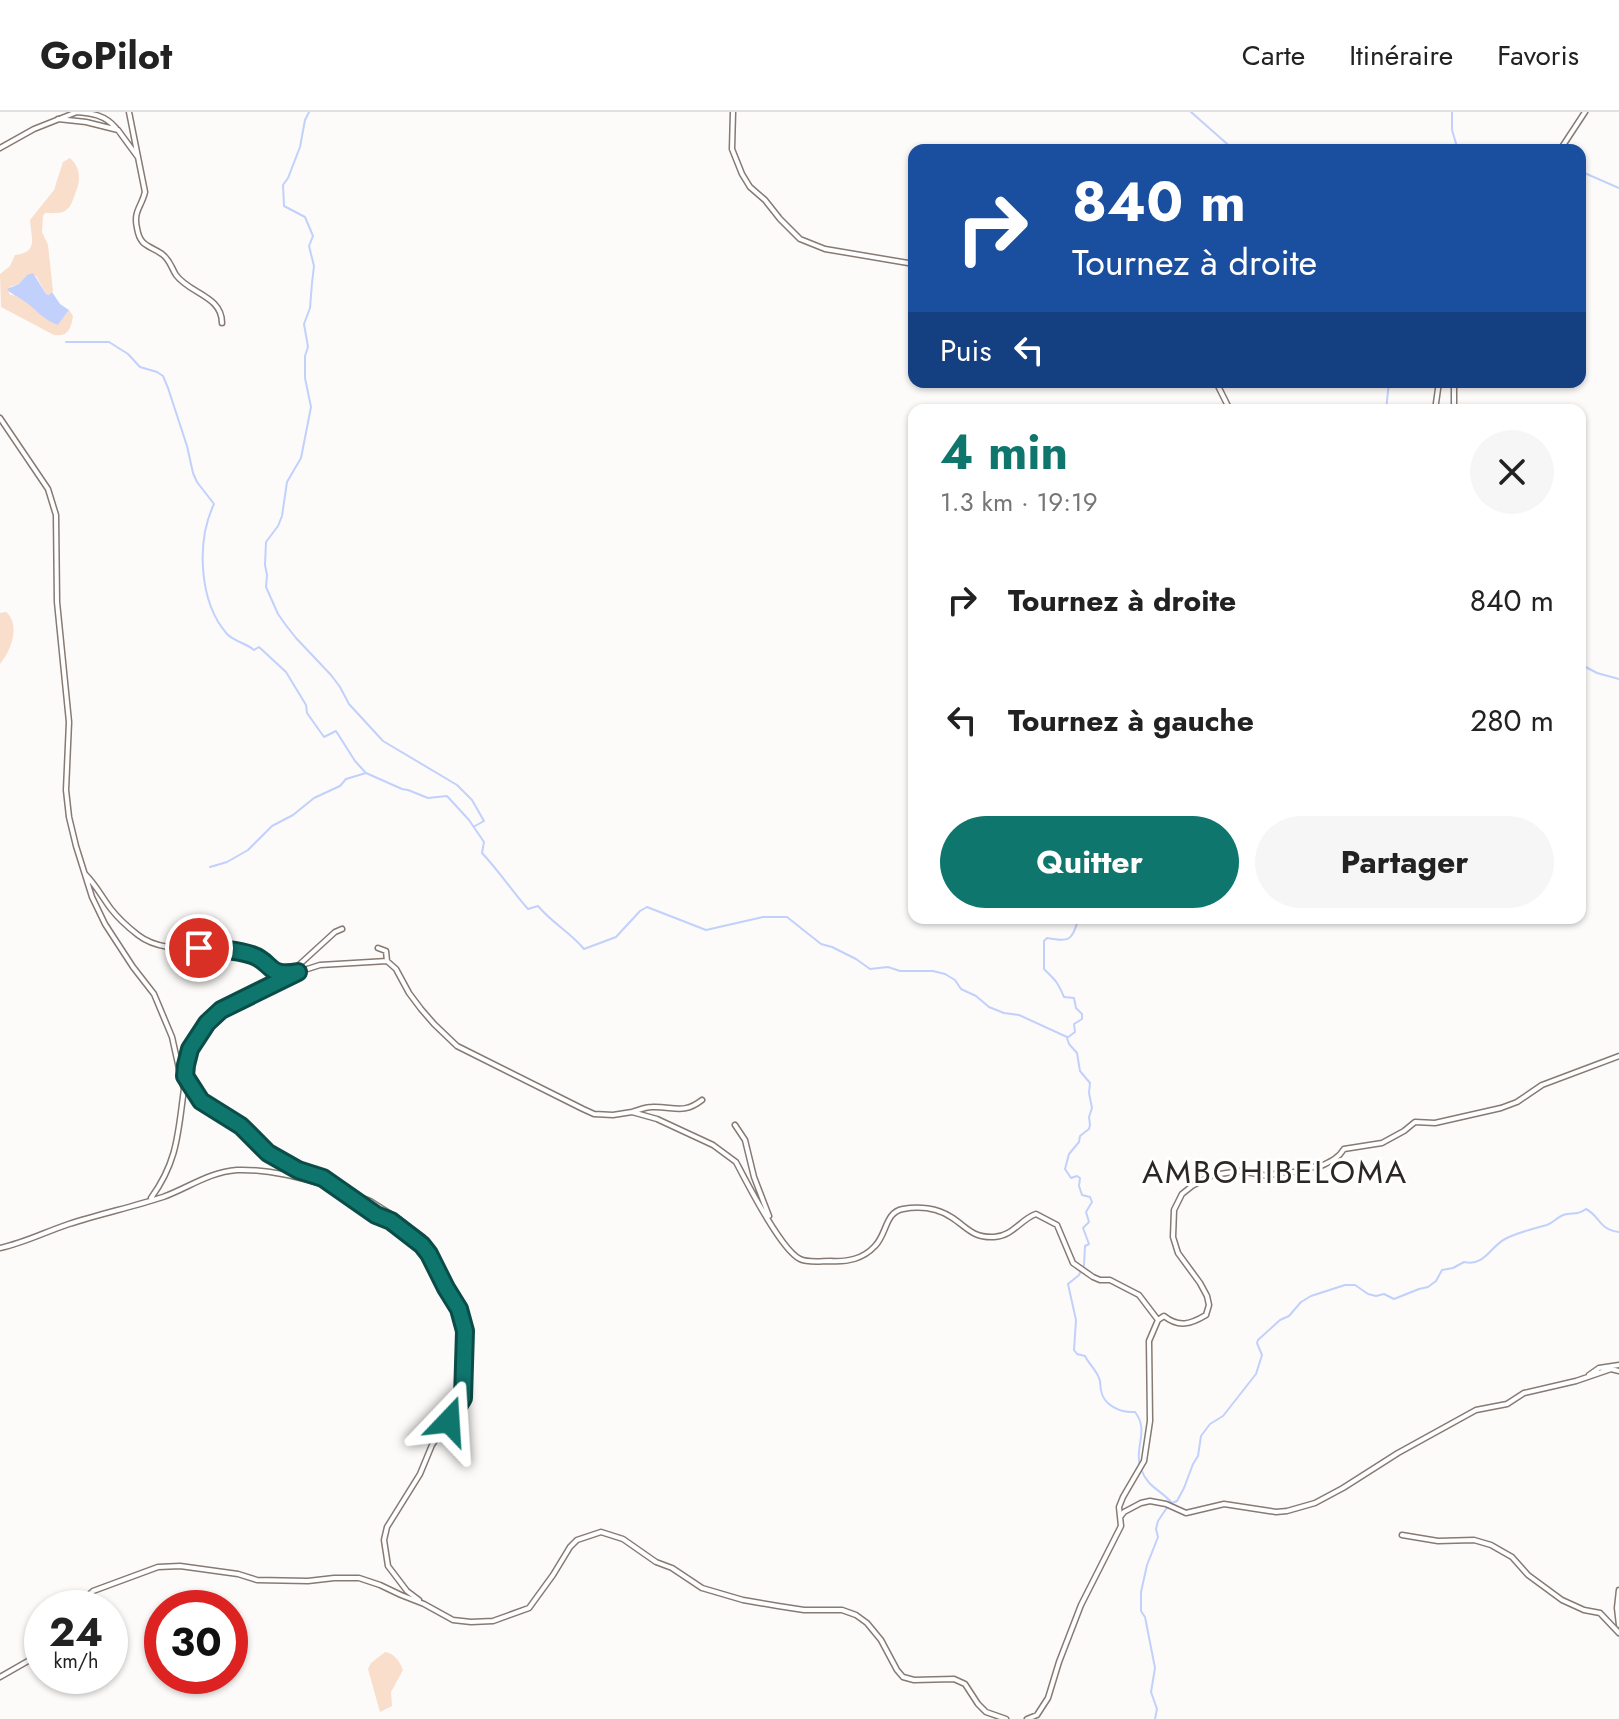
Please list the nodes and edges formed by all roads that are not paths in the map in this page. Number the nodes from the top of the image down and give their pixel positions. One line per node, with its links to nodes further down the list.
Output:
1 (76, 112): 5 (street); 6 (street)
2 (129, 112): 9 (street)
3 (733, 112): 10 (street)
4 (1585, 112): 7 (street)
5 (58, 119): 6 (street); 8 (street)
6 (118, 130): 9 (street)
7 (1564, 144)
8 (0, 148)
9 (139, 161): 11 (street)
10 (908, 263)
11 (222, 323)
12 (0, 418): 13 (street)
13 (83, 873): 18 (street); 21 (street)
14 (342, 929): 18 (street)
15 (378, 948): 16 (street)
16 (387, 961): 17 (street); 23 (street)
17 (298, 972): 18 (street); 20 (street)
18 (289, 974)
19 (1619, 1056): 31 (street)
20 (185, 1076): 21 (street); 26 (street)
21 (182, 1082): 25 (street)
22 (702, 1100): 23 (street)
23 (632, 1112): 29 (street)
24 (735, 1125): 29 (street)
25 (161, 1184): 27 (street); 28 (street)
26 (338, 1189): 27 (street); 39 (street)
27 (169, 1194): 28 (street)
28 (149, 1200): 30 (street)
29 (771, 1222): 31 (street)
30 (0, 1248)
31 (1158, 1320): 35 (street)
32 (1619, 1365): 34 (street)
33 (1619, 1371): 34 (street)
34 (1583, 1379): 35 (street)
35 (1121, 1516): 45 (street)
36 (1402, 1535): 41 (street)
37 (96, 1590): 39 (street)
38 (1619, 1590): 40 (street)
39 (424, 1604): 44 (street)
40 (1619, 1625)
41 (1619, 1633)
42 (24, 1663): 43 (street)
43 (0, 1677)
44 (1006, 1719)
45 (1027, 1719)

